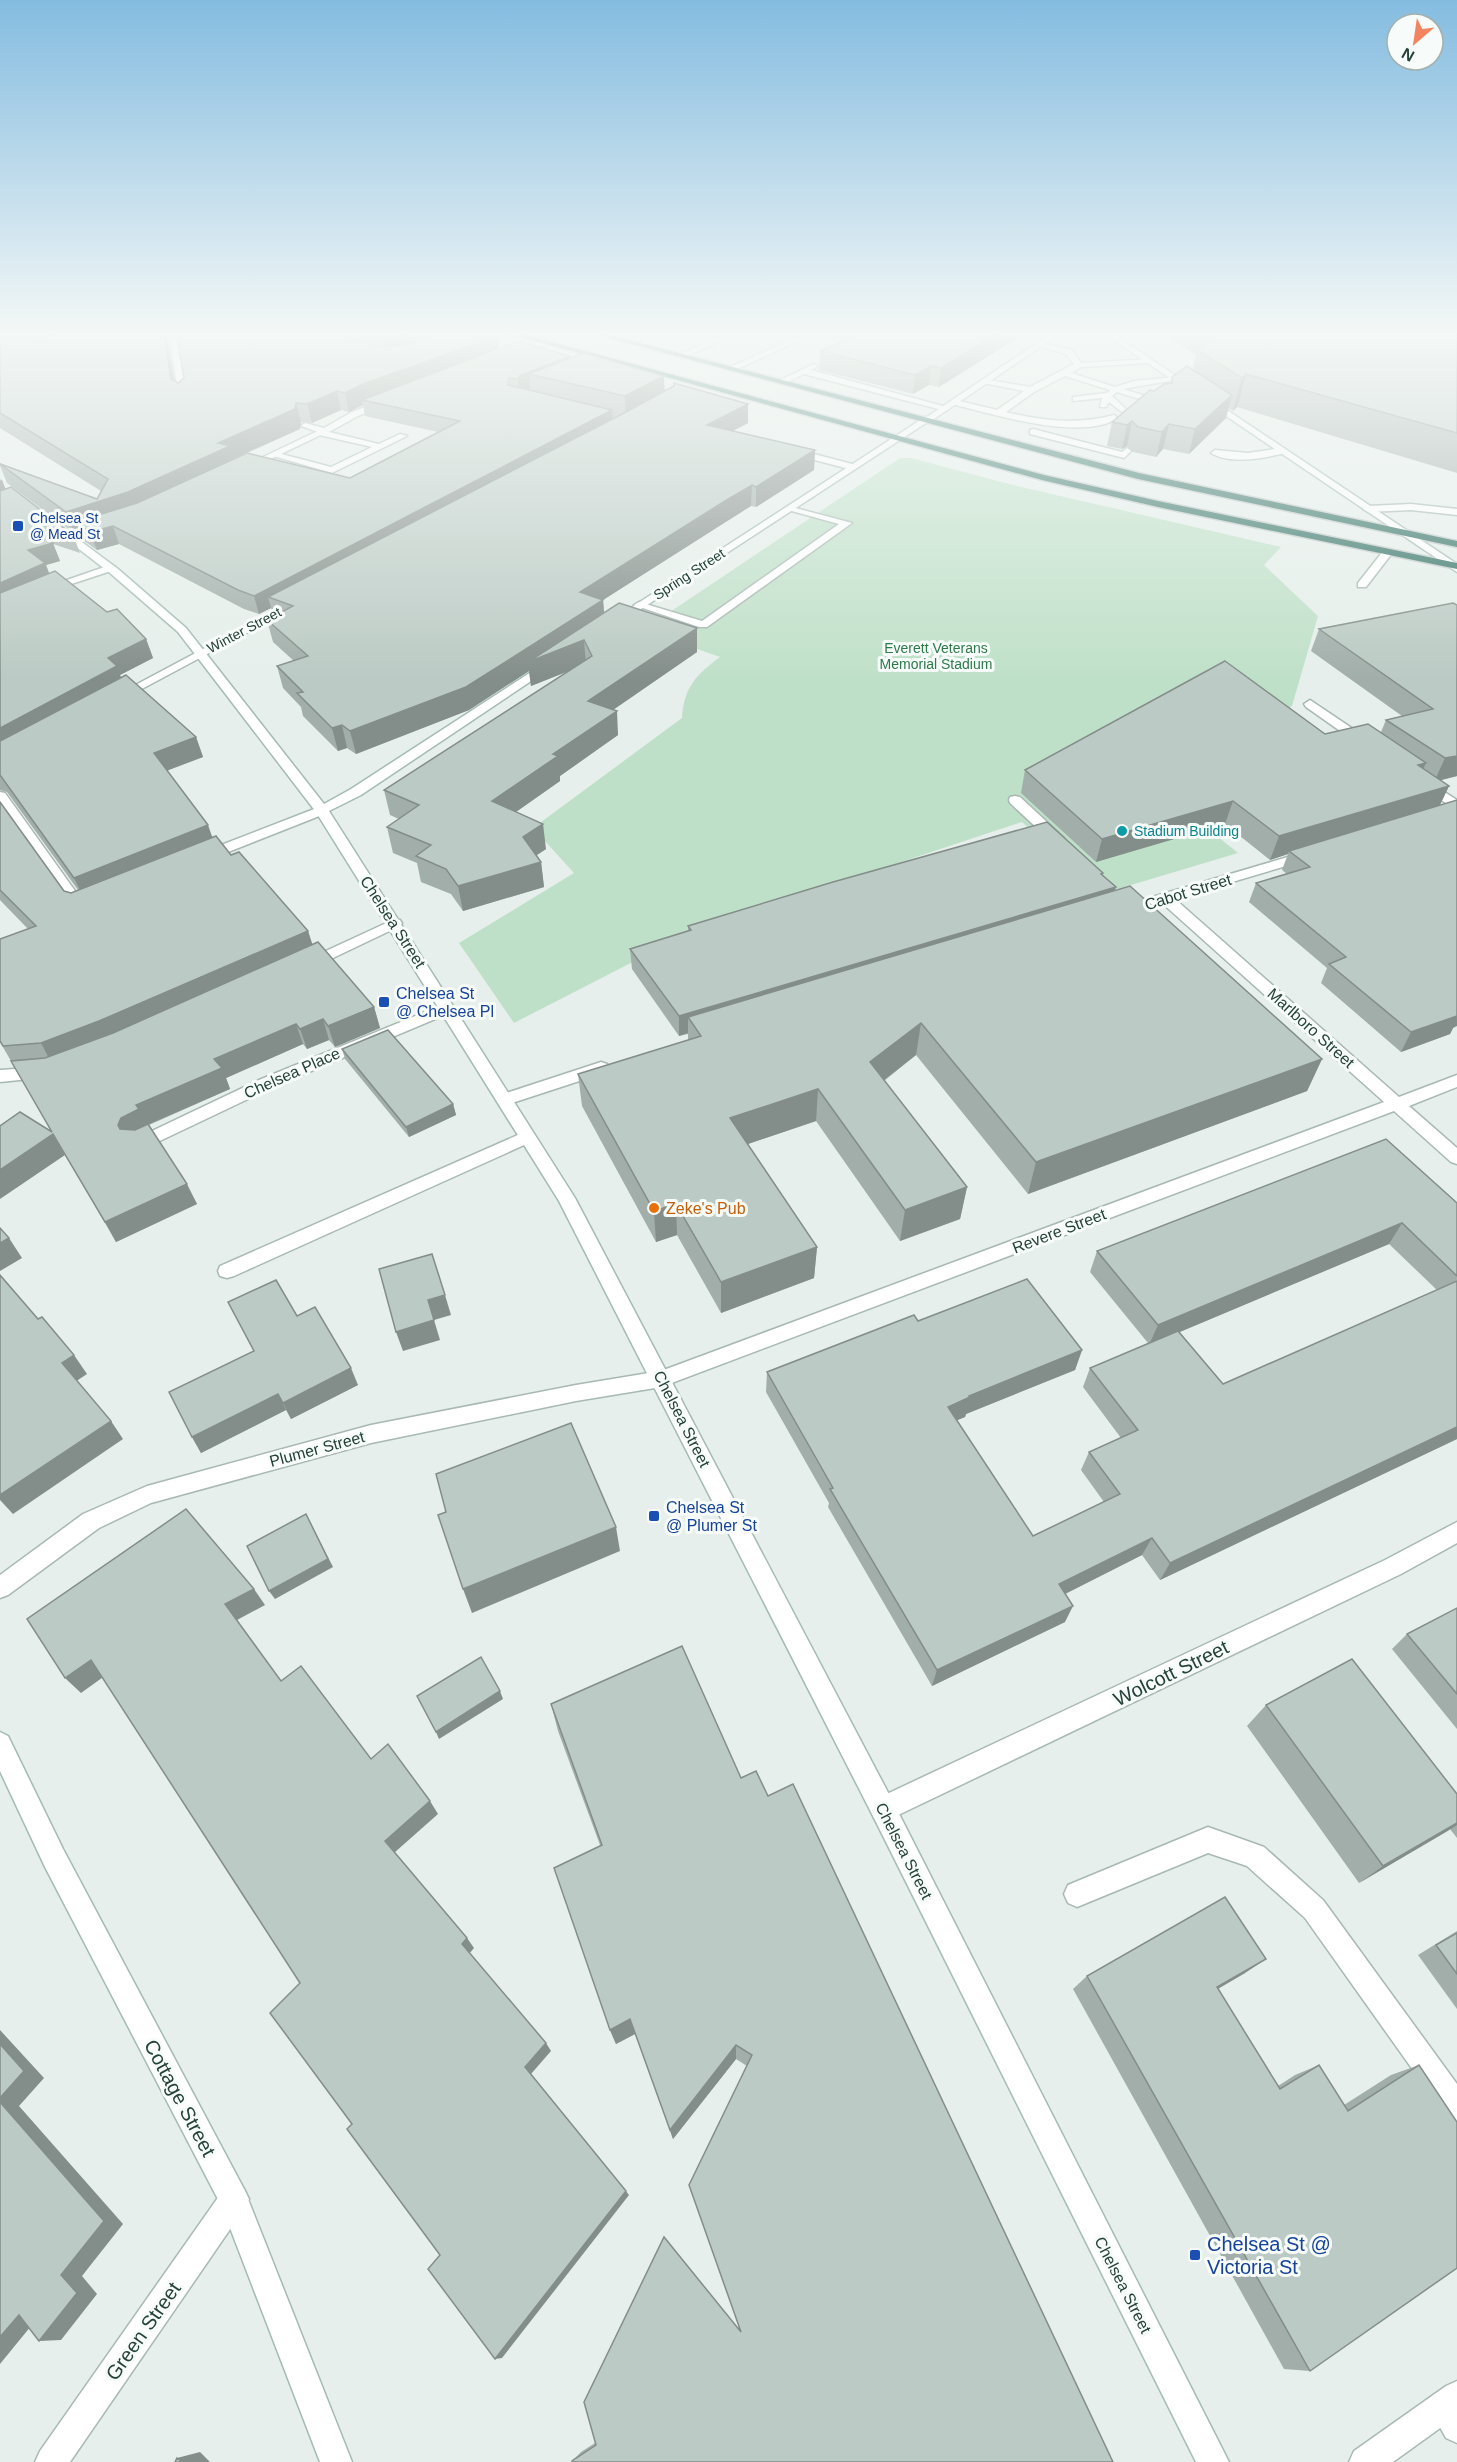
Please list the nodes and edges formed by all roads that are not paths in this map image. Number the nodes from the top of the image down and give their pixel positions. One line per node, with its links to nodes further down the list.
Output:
1 (285, 450): 11 (street)
2 (375, 450): 11 (street)
3 (788, 450): 12 (street)
4 (880, 450): 12 (street, Spring Street)
5 (940, 450): 20 (highway)
6 (1040, 450): 18 (highway)
7 (1104, 450): 8 (street)
8 (1127, 450)
9 (1282, 451): 10 (street); 15 (street)
10 (1215, 453)
11 (274, 455): 13 (street)
12 (854, 467): 14 (street, Spring Street)
13 (232, 474)
14 (791, 508): 26 (street, Spring Street); 26 (street)
15 (1368, 509): 16 (street); 18 (street)
16 (1457, 512)
17 (48, 520): 21 (street, Chelsea Street)
18 (1404, 533): 19 (highway); 22 (street)
19 (1457, 544)
20 (1388, 552): 22 (highway); 23 (street)
21 (110, 567): 24 (street); 28 (street, Chelsea Street)
22 (1455, 567)
23 (1362, 585)
24 (32, 596)
25 (305, 597): 28 (street, Winter Street)
26 (639, 605): 27 (street, Spring Street)
27 (601, 631)
28 (200, 653): 30 (street, Winter Street); 36 (street, Chelsea Street)
29 (562, 657): 36 (street)
30 (110, 702)
31 (1310, 704): 32 (street)
32 (1378, 752)
33 (1418, 779): 37 (street)
34 (0, 796): 41 (street)
35 (1015, 800): 38 (street)
36 (322, 810): 40 (street); 44 (street, Chelsea Street)
37 (1453, 810)
38 (1065, 846)
39 (1323, 851): 42 (street, Cabot Street)
40 (185, 864)
41 (101, 899)
42 (1166, 899): 43 (street, Cabot Street); 52 (street, Marlboro Street)
43 (1124, 907)
44 (394, 923): 45 (street); 46 (street, Chelsea Street)
45 (297, 969)
46 (447, 1008): 51 (street, Chelsea Street); 54 (street, Chelsea Place)
47 (610, 1065): 51 (street)
48 (55, 1071): 49 (street)
49 (0, 1076)
50 (1457, 1081): 52 (street, Revere Street)
51 (506, 1099): 53 (street, Chelsea Street)
52 (1398, 1104): 55 (street, Marlboro Street); 57 (street, Revere Street)
53 (527, 1137): 56 (street); 57 (street, Chelsea Street)
54 (139, 1144)
55 (1457, 1158)
56 (227, 1271)
57 (661, 1378): 59 (street, Plumer Street); 61 (street, Chelsea Street)
58 (1457, 1532): 61 (street, Wolcott Street)
59 (0, 1588)
60 (0, 1744): 64 (street, Cottage Street)
61 (883, 1809): 68 (street, Chelsea Street)
62 (1077, 1894): 63 (street)
63 (1457, 2108)
64 (234, 2199): 66 (street, Green Street); 67 (street, Cottage Street)
65 (1453, 2410): 69 (street)
66 (51, 2462)
67 (336, 2462)
68 (1212, 2462)
69 (1365, 2462)

